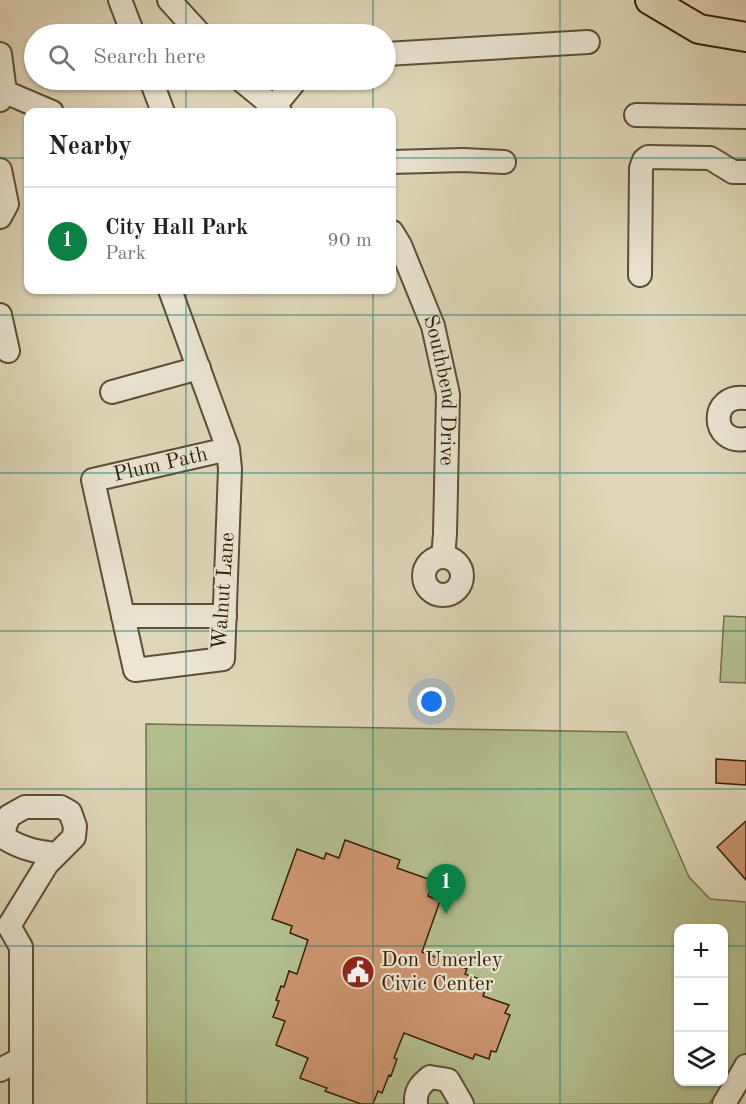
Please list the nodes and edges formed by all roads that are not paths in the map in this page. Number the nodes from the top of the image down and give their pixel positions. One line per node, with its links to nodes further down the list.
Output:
1 (120, 0): 4 (street)
2 (169, 0): 5 (street)
3 (650, 0): 6 (main road)
4 (130, 24)
5 (191, 24)
6 (746, 37)
7 (588, 42): 8 (street)
8 (396, 53)
9 (0, 54): 13 (street)
10 (155, 90): 15 (street)
11 (253, 90): 16 (street)
12 (290, 90): 17 (street)
13 (3, 96): 14 (street)
14 (40, 108)
15 (162, 108)
16 (275, 108)
17 (278, 108)
18 (636, 115): 19 (street)
19 (746, 117)
20 (396, 162): 21 (street)
21 (504, 162)
22 (0, 170): 24 (street)
23 (746, 172): 26 (street)
24 (0, 217)
25 (396, 238): 36 (street, Southbend Drive)
26 (640, 275)
27 (172, 294): 30 (street, Walnut Lane)
28 (0, 315): 29 (street)
29 (8, 351)
30 (199, 368): 31 (street); 34 (street, Walnut Lane)
31 (112, 392)
32 (746, 398): 33 (street)
33 (746, 439)
34 (228, 449): 35 (street, Plum Path); 38 (street, Walnut Lane)
35 (93, 480): 37 (street, Walnut Lane)
36 (443, 557)
37 (123, 616): 38 (street); 38 (street, Walnut Lane)
38 (225, 616)
39 (57, 854): 40 (street)
40 (4, 926): 41 (street)
41 (21, 1059): 43 (street); 44 (street)
42 (746, 1066): 47 (street)
43 (0, 1070)
44 (21, 1104)
45 (416, 1104): 46 (street)
46 (462, 1104)
47 (723, 1104)

